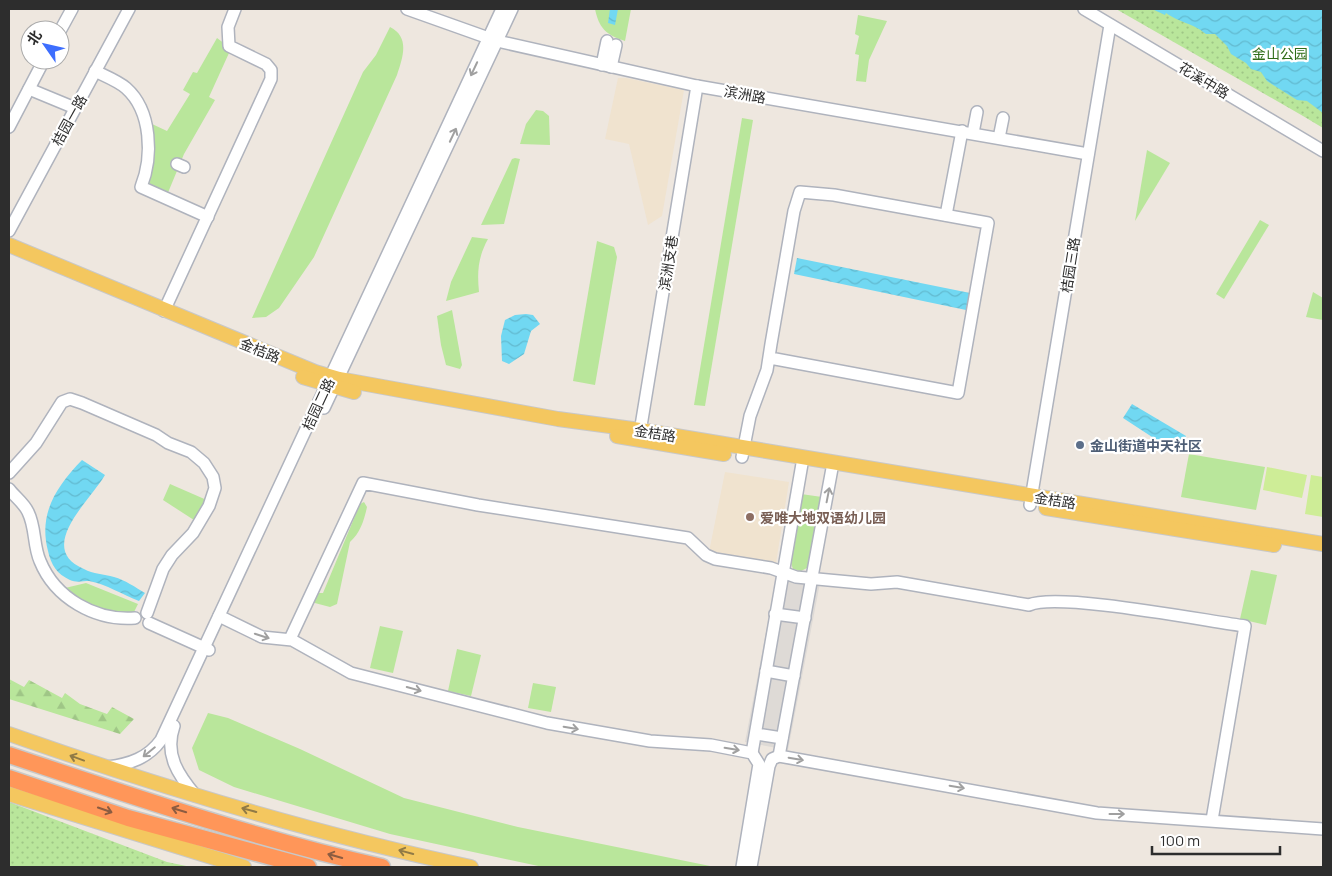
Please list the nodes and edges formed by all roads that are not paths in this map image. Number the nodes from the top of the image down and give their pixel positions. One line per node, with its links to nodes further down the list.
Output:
1 (72, 9): 8 (street)
2 (129, 9): 14 (street, 桔园一路)
3 (235, 9): 27 (street)
4 (407, 9): 10 (street, 滨洲路)
5 (502, 9): 10 (street, 桔园二路)
6 (512, 9): 10 (street, 桔园二路)
7 (1084, 9): 9 (street, 花溪中路)
8 (66, 20)
9 (1110, 25): 24 (street, 花溪中路); 25 (street, 桔园三路)
10 (492, 40): 12 (street, 滨洲路); 33 (street, 桔园二路)
11 (611, 43): 12 (street)
12 (606, 66): 15 (street, 滨洲路)
13 (39, 70): 16 (street)
14 (95, 71): 18 (street, 桔园一路); 27 (street)
15 (697, 86): 22 (street, 滨洲路); 34 (street, 滨洲支巷)
16 (25, 97): 17 (street); 18 (street); 21 (street)
17 (9, 100)
18 (74, 111): 28 (street, 桔园一路)
19 (978, 112): 22 (street)
20 (1003, 118): 23 (street)
21 (9, 127)
22 (967, 132): 23 (street, 滨洲路); 26 (street)
23 (999, 138): 25 (street, 滨洲路)
24 (1323, 151)
25 (1088, 154): 40 (street, 桔园三路)
26 (946, 215): 32 (street); 32 (street)
27 (208, 217): 31 (street)
28 (9, 231)
29 (9, 245): 31 (main road, 金桔路)
30 (9, 255): 33 (main road)
31 (164, 311): 33 (main road, 金桔路)
32 (770, 358): 35 (street)
33 (333, 382): 34 (main road, 金桔路); 46 (street, 桔园二路)
34 (640, 435): 35 (main road, 金桔路)
35 (743, 453): 36 (main road, 金桔路)
36 (803, 463): 37 (main road, 金桔路); 43 (street)
37 (833, 468): 40 (main road, 金桔路); 44 (street, one-way to 37)
38 (9, 473): 47 (street)
39 (9, 489): 47 (street)
40 (1030, 501): 41 (main road, 金桔路); 42 (main road)
41 (1323, 544)
42 (1323, 553)
43 (782, 571): 44 (street); 45 (street); 49 (street)
44 (812, 577): 48 (street); 63 (street)
45 (775, 614): 48 (street); 51 (street)
46 (222, 617): 49 (street, one-way to 49); 50 (street, 桔园二路)
47 (148, 618): 50 (street)
48 (805, 618): 52 (street)
49 (290, 639): 56 (street, one-way to 56)
50 (206, 649): 59 (street, 桔园二路, one-way to 59); 62 (street, 桔园二路)
51 (766, 671): 52 (street); 54 (street)
52 (794, 676): 55 (street)
53 (9, 734): 59 (main road, one-way to 53)
54 (756, 734): 55 (street); 56 (street)
55 (782, 738): 58 (street)
56 (752, 753): 69 (street)
57 (9, 755): 67 (highway, one-way to 57)
58 (778, 756): 63 (street, one-way to 63); 70 (street)
59 (104, 768): 62 (main road)
60 (9, 778): 66 (highway, one-way to 66)
61 (9, 794): 65 (main road)
62 (196, 796): 68 (main road, one-way to 62)
63 (1212, 820): 64 (street)
64 (1323, 829)
65 (244, 867)
66 (308, 867)
67 (382, 867)
68 (471, 867)
69 (742, 867)
70 (752, 867)

